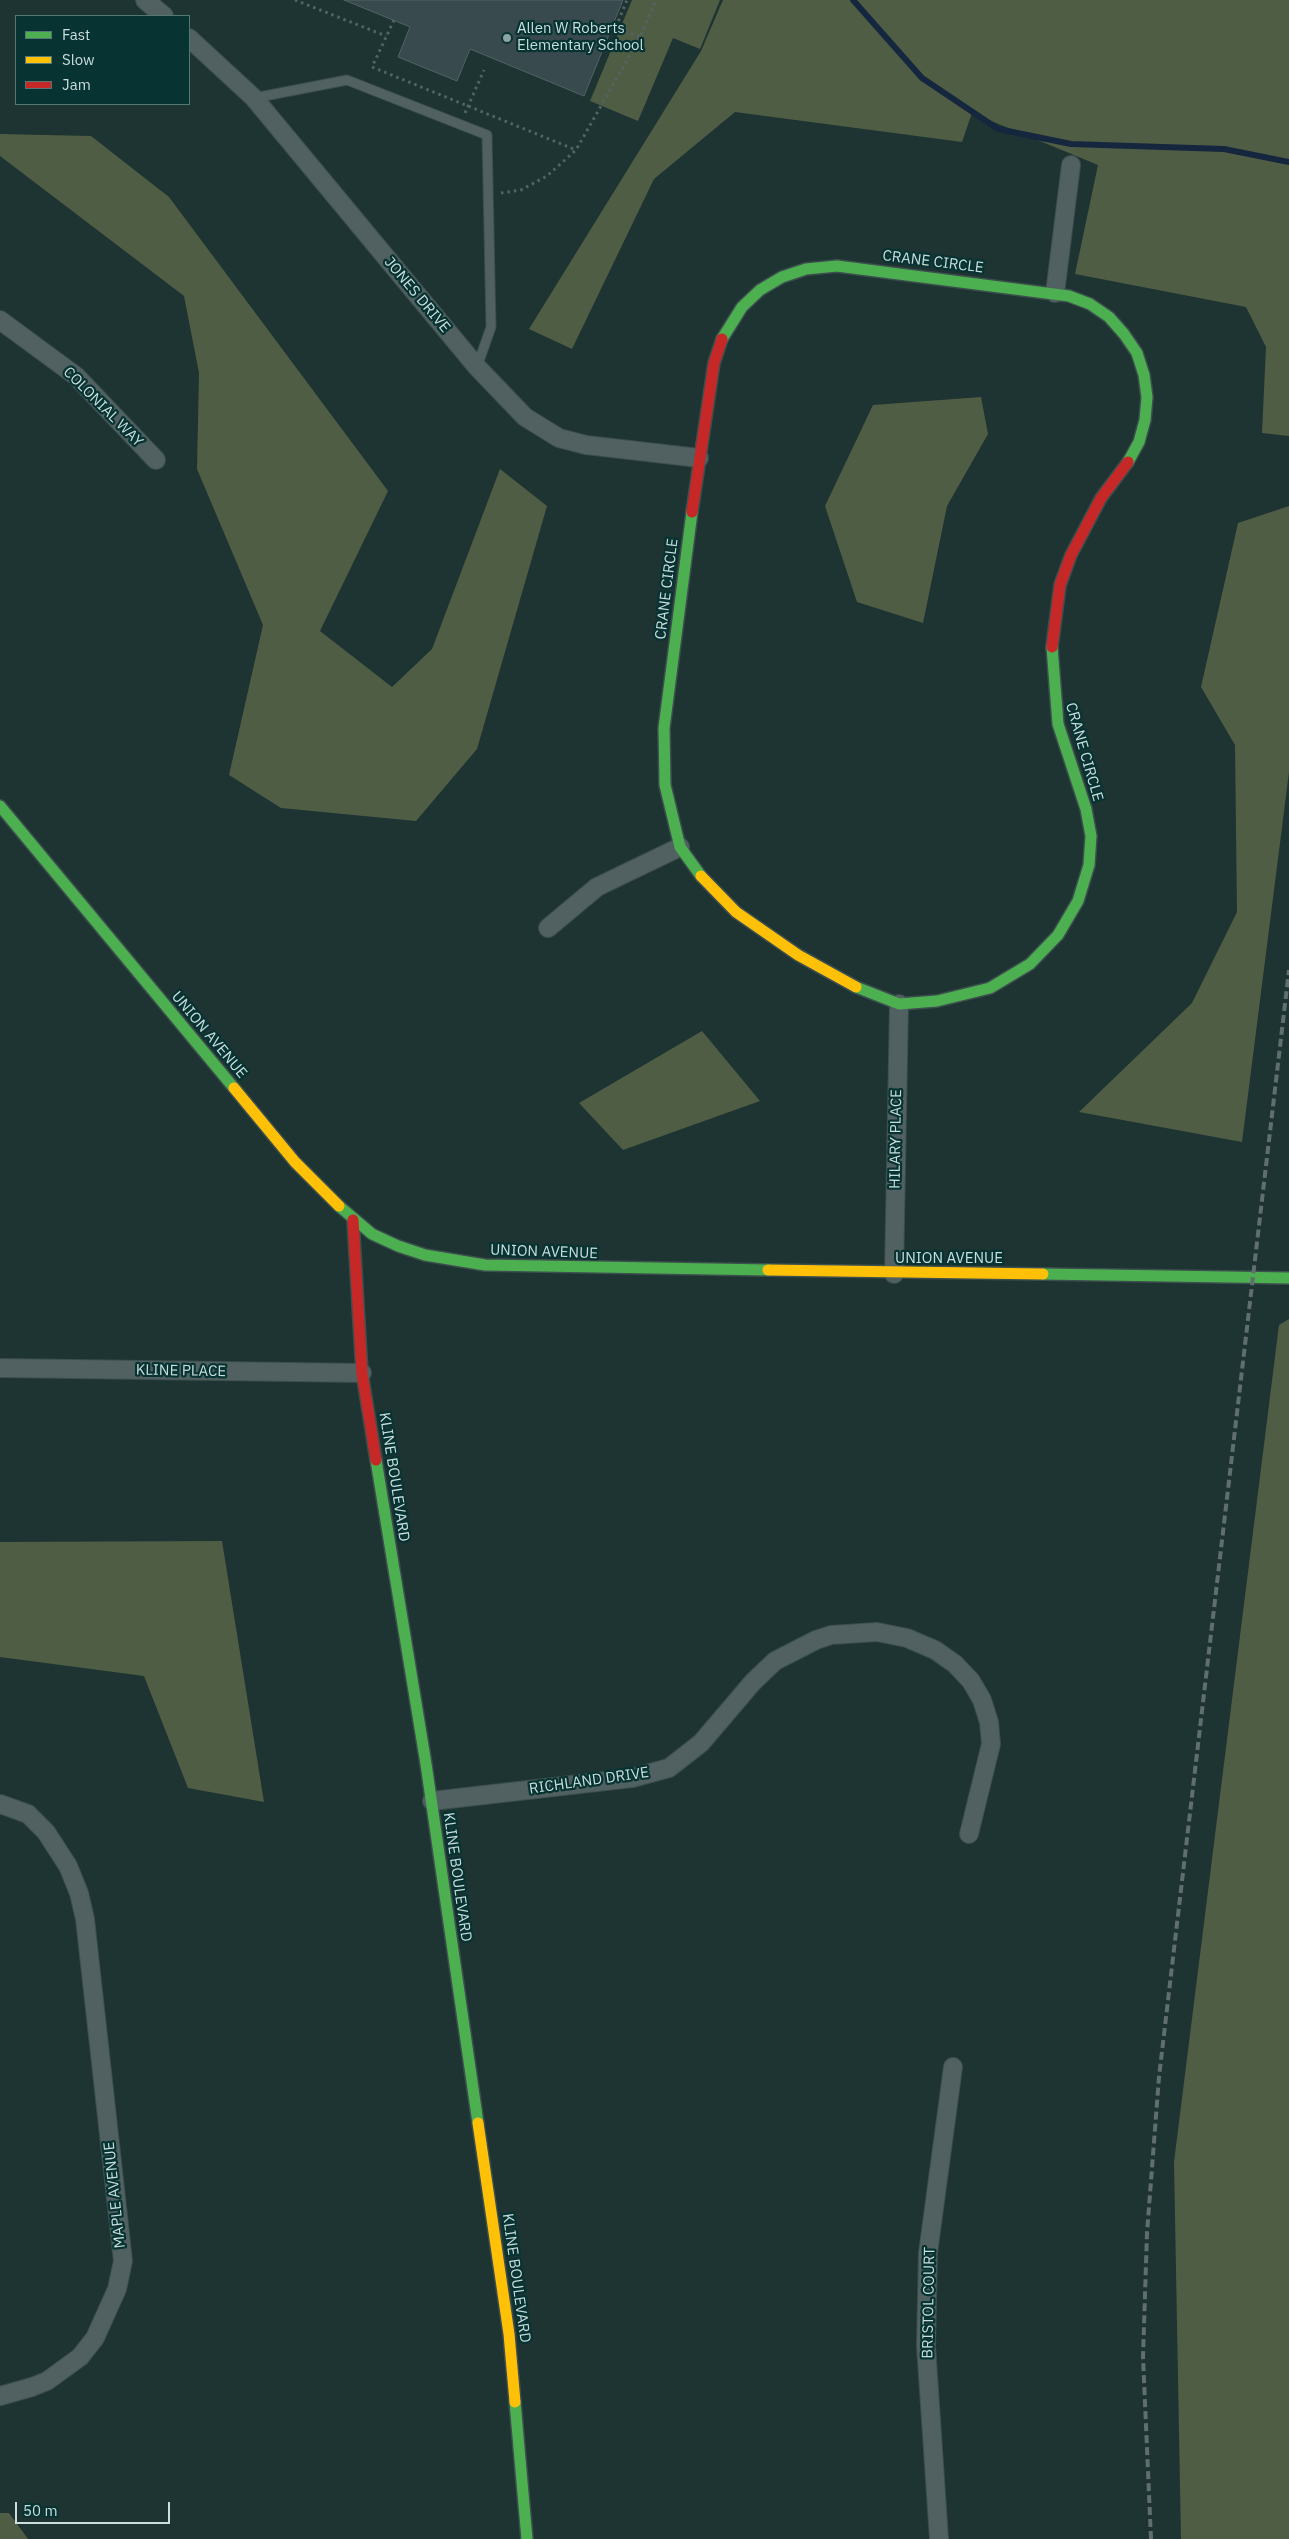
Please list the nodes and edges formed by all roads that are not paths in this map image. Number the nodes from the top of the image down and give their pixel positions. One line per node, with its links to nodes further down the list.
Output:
1 (145, 0): 2 (street)
2 (163, 15)
3 (190, 39): 4 (street, JONES DRIVE)
4 (254, 98): 8 (street, JONES DRIVE); 8 (lane)
5 (1071, 164): 6 (street)
6 (1055, 293): 9 (street, CRANE CIRCLE); 14 (street, CRANE CIRCLE)
7 (0, 320): 10 (street, COLONIAL WAY)
8 (477, 367): 9 (street, JONES DRIVE)
9 (699, 458): 12 (street, CRANE CIRCLE)
10 (156, 460)
11 (0, 806): 15 (street, UNION AVENUE)
12 (680, 846): 13 (street); 14 (street, CRANE CIRCLE)
13 (548, 928)
14 (899, 1004): 16 (street, HILARY PLACE)
15 (353, 1220): 16 (street, UNION AVENUE); 19 (street, KLINE BOULEVARD)
16 (894, 1274): 17 (street, UNION AVENUE)
17 (1289, 1278)
18 (0, 1368): 19 (street, KLINE PLACE)
19 (362, 1373): 20 (street, KLINE BOULEVARD)
20 (432, 1801): 22 (street, RICHLAND DRIVE); 25 (street, KLINE BOULEVARD)
21 (0, 1804): 24 (street, MAPLE AVENUE)
22 (969, 1834)
23 (953, 2067): 26 (street, BRISTOL COURT)
24 (0, 2396)
25 (527, 2539)
26 (939, 2539)

